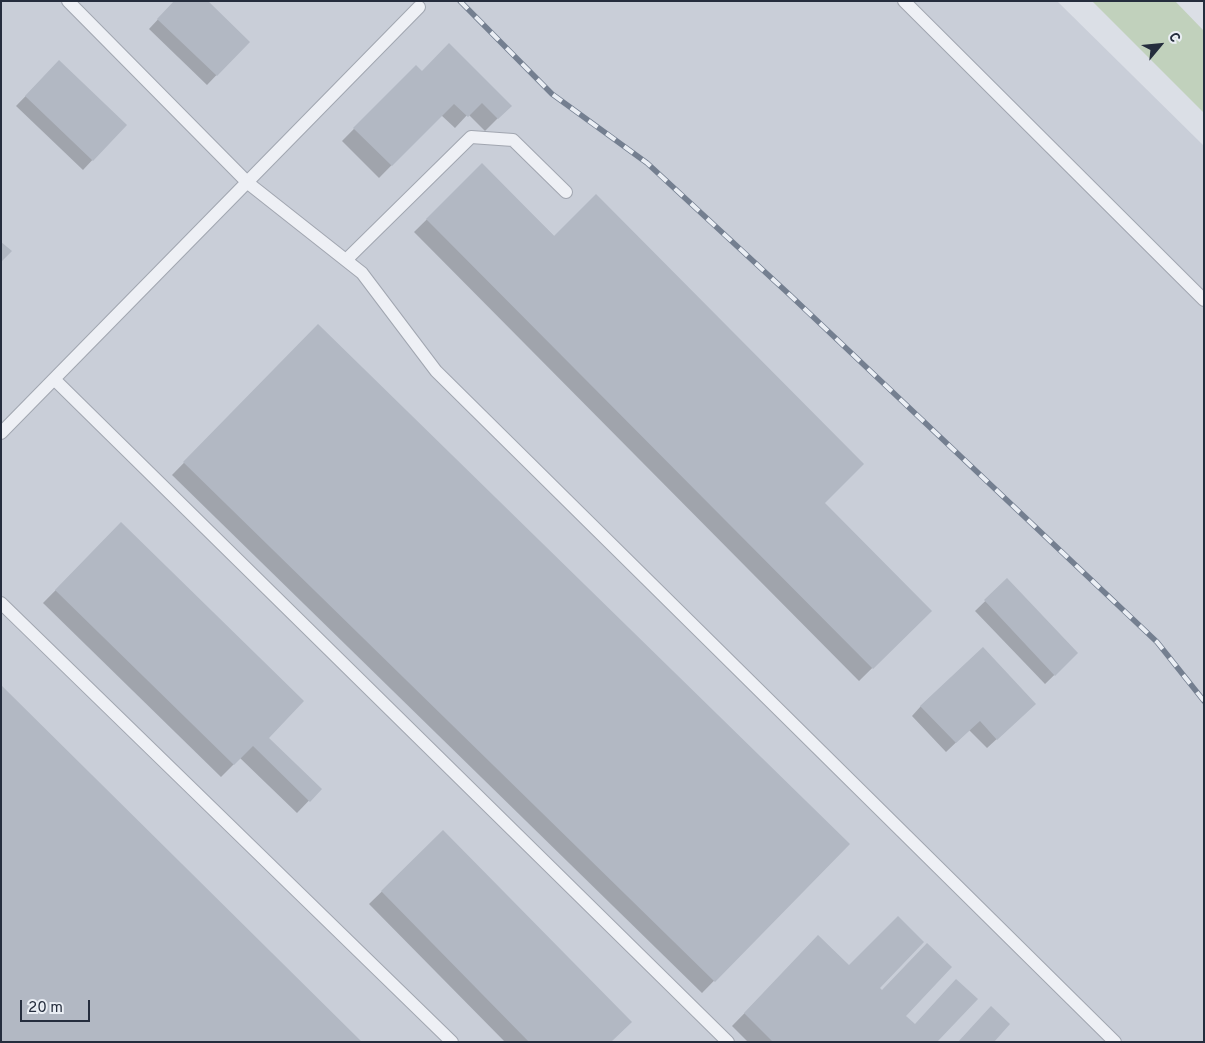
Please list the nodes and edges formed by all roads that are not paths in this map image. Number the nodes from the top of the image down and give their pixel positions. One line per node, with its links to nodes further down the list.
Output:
1 (68, 1): 4 (lane)
2 (904, 1): 7 (lane)
3 (420, 6): 4 (lane)
4 (248, 183): 6 (lane); 8 (lane)
5 (566, 192): 6 (lane)
6 (346, 260): 13 (lane)
7 (1204, 300)
8 (54, 380): 9 (lane); 12 (lane)
9 (1, 433)
10 (1, 603): 11 (lane)
11 (452, 1042)
12 (728, 1042)
13 (1115, 1042)

